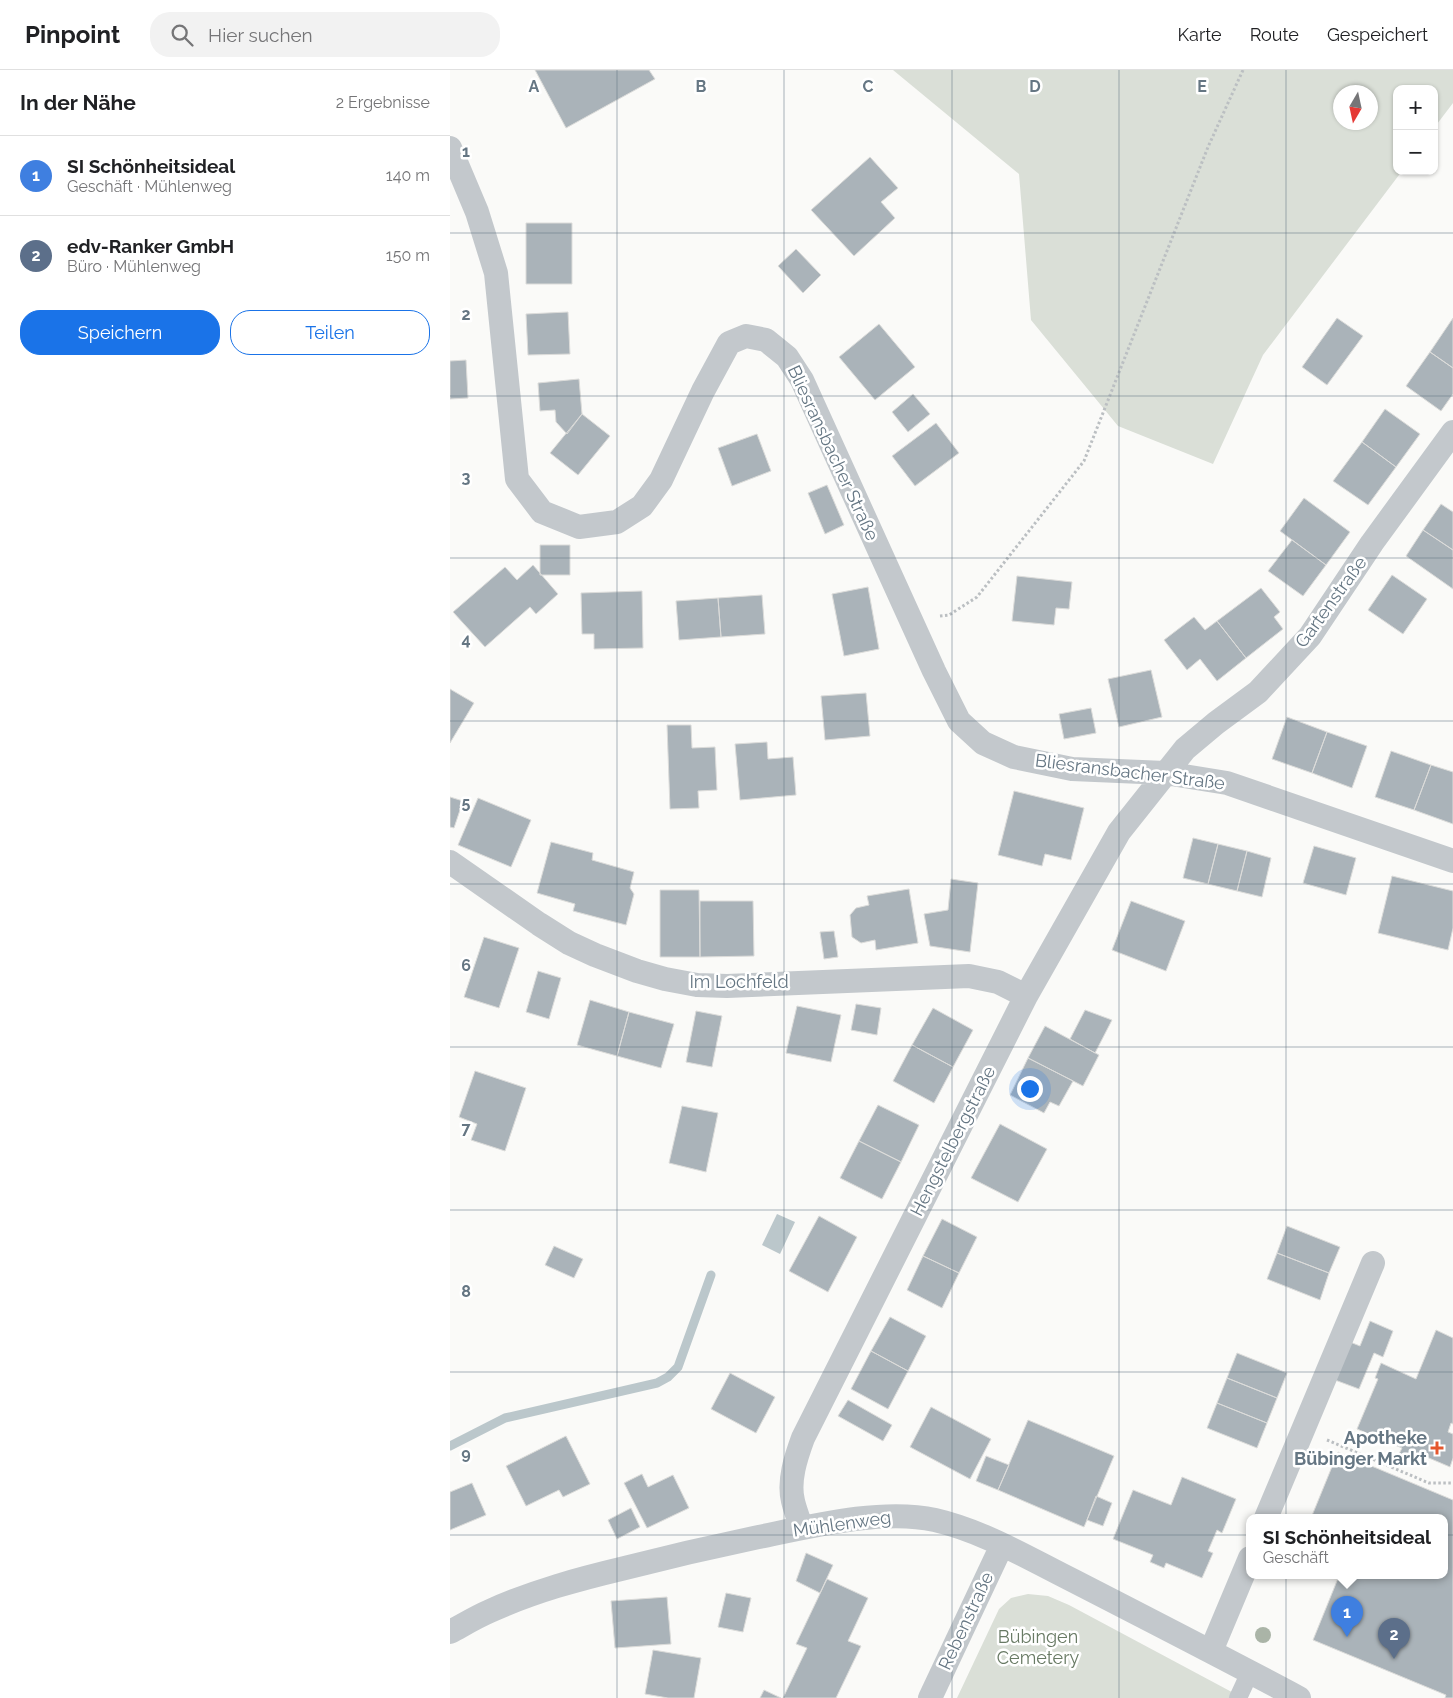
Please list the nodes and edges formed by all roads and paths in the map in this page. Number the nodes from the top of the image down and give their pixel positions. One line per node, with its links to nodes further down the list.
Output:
1 (1243, 70): 4 (path)
2 (450, 148): 4 (street, Bliesransbacher Straße)
3 (1453, 432): 5 (street, Gartenstraße)
4 (909, 620): 5 (street, Bliesransbacher Straße)
5 (1165, 773): 6 (street, Bliesransbacher Straße); 8 (street, Hengstelbergstraße)
6 (1453, 861)
7 (450, 862): 8 (street, Im Lochfeld)
8 (1026, 996): 13 (street, Hengstelbergstraße)
9 (1373, 1263): 10 (street)
10 (1303, 1430): 11 (path); 12 (street)
11 (1453, 1483)
12 (1268, 1514)
13 (802, 1528): 14 (street, Mühlenweg); 16 (street, Mühlenweg)
14 (1002, 1545): 17 (street, Mühlenweg); 19 (street, Rebenstraße)
15 (1246, 1567): 17 (street)
16 (450, 1632)
17 (1211, 1650): 18 (street, Mühlenweg)
18 (1250, 1672): 20 (street); 21 (street, Mühlenweg)
19 (930, 1698)
20 (1238, 1698)
21 (1299, 1698)

